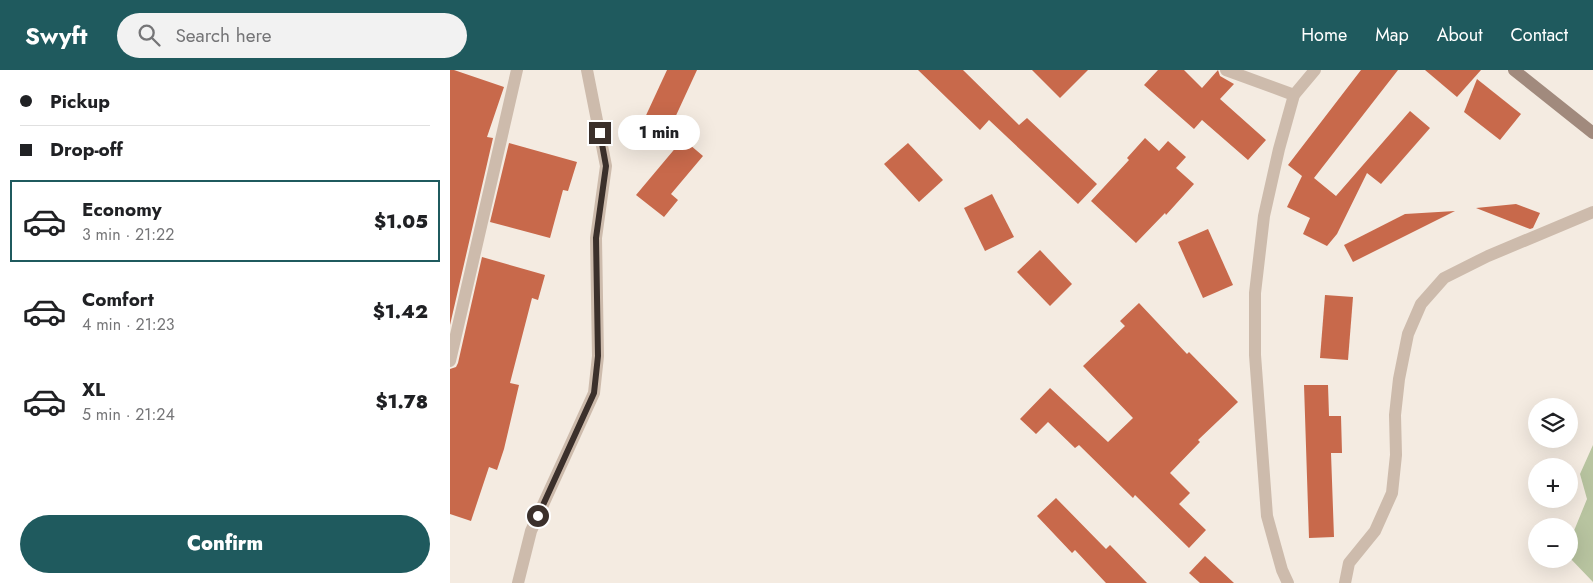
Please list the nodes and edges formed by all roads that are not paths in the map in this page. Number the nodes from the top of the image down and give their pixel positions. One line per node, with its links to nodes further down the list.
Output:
1 (517, 70): 9 (street)
2 (587, 70): 10 (street)
3 (1226, 70): 6 (street)
4 (1316, 70): 6 (street)
5 (1514, 70): 7 (street)
6 (1294, 95): 11 (street)
7 (1593, 134)
8 (1593, 212): 12 (street)
9 (450, 361)
10 (518, 583)
11 (1288, 583)
12 (1344, 583)

